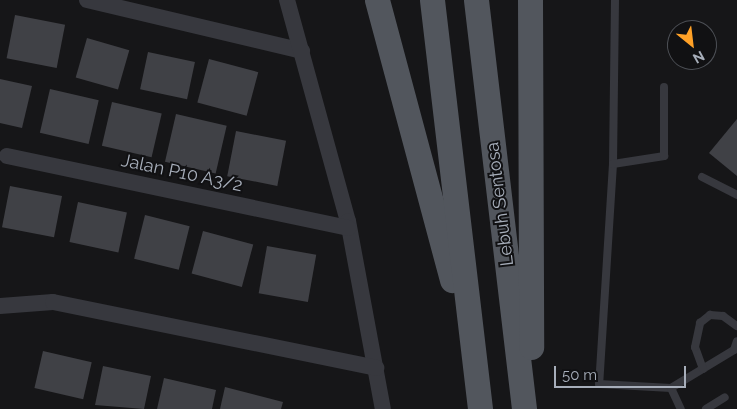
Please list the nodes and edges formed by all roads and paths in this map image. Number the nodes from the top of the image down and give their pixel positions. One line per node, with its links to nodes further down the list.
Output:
1 (87, 0): 8 (street)
2 (287, 0): 8 (street)
3 (377, 0): 18 (main road)
4 (432, 0): 18 (main road)
5 (476, 0): 25 (main road, Lebuh Sentosa)
6 (530, 0): 26 (main road)
7 (615, 0): 11 (lane)
8 (302, 51): 14 (street)
9 (664, 87): 11 (lane)
10 (7, 156): 14 (street, Jalan P10 A3/2)
11 (613, 164): 21 (lane)
12 (702, 177): 13 (lane)
13 (737, 195)
14 (349, 228): 19 (street)
15 (0, 306): 19 (street)
16 (737, 326): 20 (lane)
17 (737, 341): 20 (lane)
18 (474, 365): 24 (main road)
19 (376, 368): 23 (street)
20 (703, 369): 21 (lane)
21 (671, 388): 27 (lane)
22 (725, 397): 28 (lane)
23 (384, 409)
24 (480, 409)
25 (524, 409)
26 (531, 409)
27 (681, 409)
28 (706, 409)

